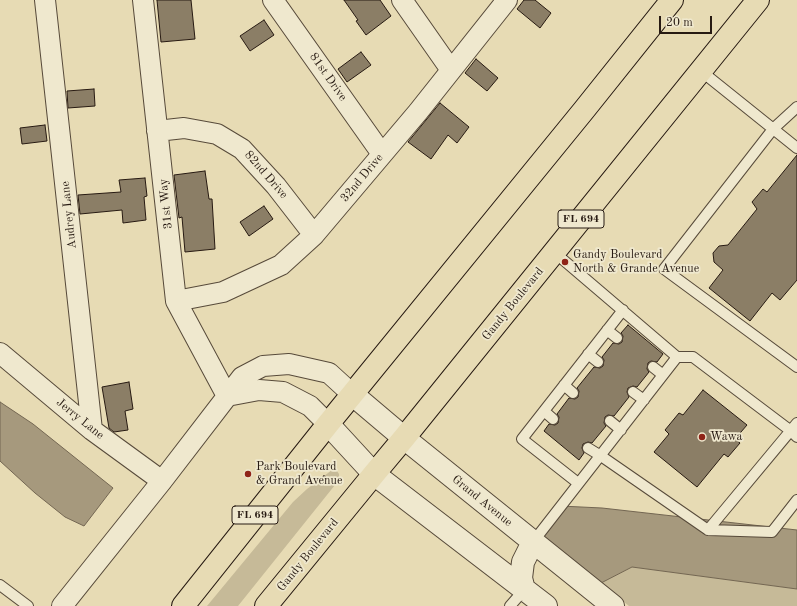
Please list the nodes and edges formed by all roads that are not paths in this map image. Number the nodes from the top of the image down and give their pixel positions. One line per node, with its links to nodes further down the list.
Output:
1 (45, 0): 39 (street, Audrey Lane)
2 (143, 0): 12 (street, 31st Way)
3 (273, 0): 14 (street, 81st Drive)
4 (402, 0): 8 (street)
5 (507, 0): 8 (street, 32nd Drive)
6 (672, 0): 31 (highway, FL 694)
7 (758, 0): 9 (highway, Gandy Boulevard / FL 694)
8 (451, 70): 14 (street, 32nd Drive)
9 (700, 71): 11 (lane); 16 (highway, Gandy Boulevard / FL 694)
10 (797, 108): 11 (lane)
11 (773, 129): 13 (lane); 26 (lane)
12 (158, 131): 15 (street, 82nd Drive); 17 (street, 31st Way)
13 (797, 148)
14 (382, 154): 15 (street, 32nd Drive)
15 (314, 235): 17 (street, 32nd Drive)
16 (554, 252): 18 (lane); 42 (highway, Gandy Boulevard / FL 694)
17 (176, 301): 32 (street, 31st Way)
18 (623, 310): 19 (lane); 23 (lane)
19 (607, 330): 20 (lane); 22 (lane)
20 (617, 338)
21 (0, 353): 39 (street, Jerry Lane)
22 (588, 354): 24 (lane); 28 (lane)
23 (677, 357): 27 (lane); 41 (lane)
24 (598, 362)
25 (653, 367): 27 (lane)
26 (797, 367)
27 (663, 375): 33 (lane)
28 (564, 385): 30 (lane); 34 (lane)
29 (633, 392): 33 (lane)
30 (573, 393)
31 (352, 394): 32 (street); 38 (highway, FL 694); 42 (street, Grand Avenue)
32 (227, 396): 38 (street); 46 (street)
33 (644, 400): 40 (lane)
34 (544, 411): 35 (lane); 47 (lane)
35 (553, 419)
36 (610, 421): 40 (lane)
37 (797, 423): 41 (lane)
38 (328, 424): 45 (street); 55 (highway, FL 694)
39 (92, 430): 46 (street, Jerry Lane)
40 (621, 430): 44 (lane)
41 (794, 434): 49 (lane)
42 (404, 438): 45 (highway, Gandy Boulevard / FL 694); 50 (street, Grand Avenue)
43 (588, 448): 44 (lane)
44 (601, 456): 47 (lane); 49 (lane)
45 (374, 474): 52 (street); 56 (highway, Gandy Boulevard / FL 694)
46 (162, 481): 54 (street)
47 (578, 483): 50 (lane)
48 (797, 500): 49 (lane)
49 (708, 530)
50 (533, 542): 52 (street); 59 (street, Grand Avenue)
51 (0, 585): 53 (lane)
52 (524, 590): 57 (lane); 58 (street)
53 (28, 606)
54 (62, 606)
55 (182, 606)
56 (266, 606)
57 (510, 606)
58 (546, 606)
59 (613, 606)

